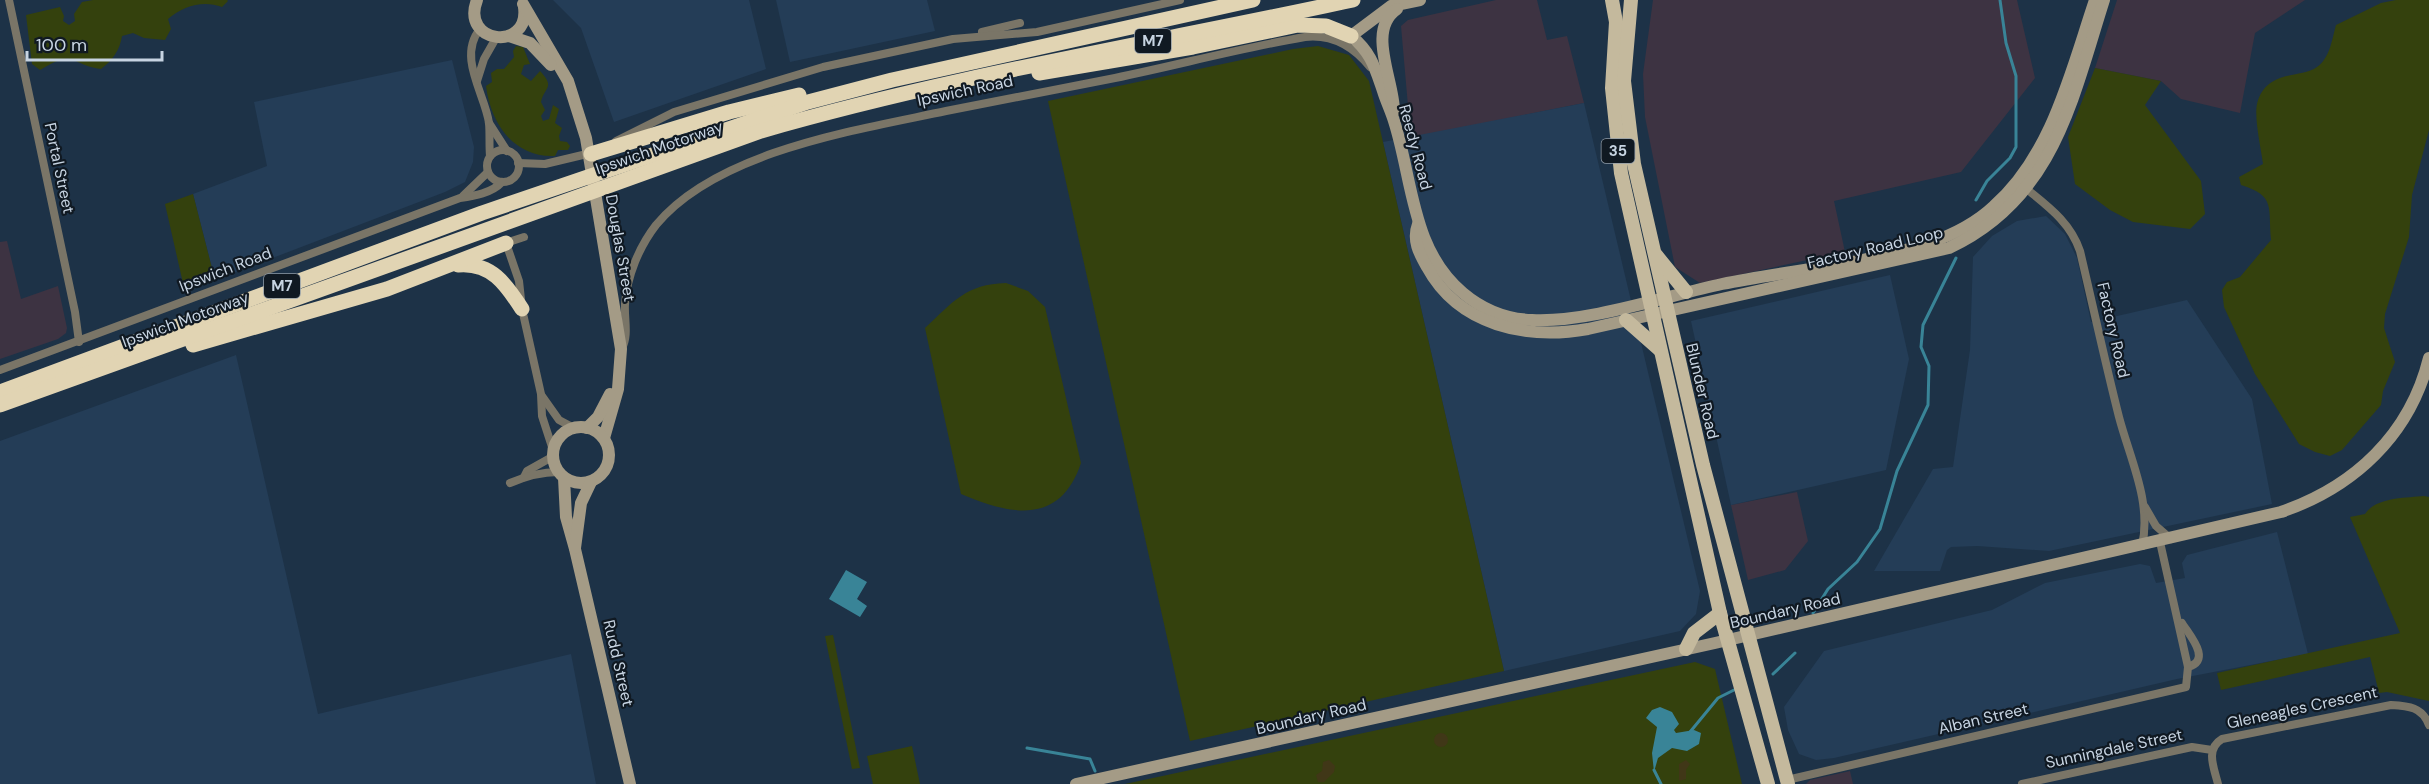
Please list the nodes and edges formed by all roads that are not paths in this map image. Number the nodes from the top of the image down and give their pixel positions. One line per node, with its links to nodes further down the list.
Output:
1 (9, 0): 47 (street, Portal Street)
2 (467, 0): 14 (main road)
3 (477, 0): 14 (main road)
4 (1180, 0): 20 (street)
5 (1253, 0): 13 (highway, Ipswich Motorway / M7)
6 (1353, 0): 21 (highway, Ipswich Motorway / M7)
7 (1612, 0): 43 (main road, Blunder Road / 35)
8 (1631, 0): 39 (main road, Blunder Road / 35)
9 (2095, 0): 33 (main road, Factory Road Loop)
10 (2104, 0): 33 (main road, Factory Road Loop)
11 (1417, 1): 19 (main road); 24 (main road)
12 (522, 2): 17 (main road); 48 (main road, Douglas Street)
13 (1229, 3): 23 (highway, Ipswich Motorway / M7)
14 (474, 15): 16 (main road)
15 (1020, 24): 20 (street)
16 (480, 29): 18 (main road); 22 (street)
17 (509, 36): 18 (main road); 56 (main road, Douglas Street)
18 (496, 38): 22 (street)
19 (1346, 39): 21 (highway); 24 (main road, Reedy Road); 48 (street, Ipswich Road)
20 (945, 40): 26 (street)
21 (953, 82): 31 (highway, Ipswich Motorway / M7)
22 (476, 83): 25 (street)
23 (829, 96): 26 (highway); 31 (highway, Ipswich Motorway / M7)
24 (1394, 121): 36 (main road, Reedy Road)
25 (489, 123): 27 (street); 28 (street)
26 (600, 150): 29 (street)
27 (507, 151): 28 (street); 29 (street)
28 (490, 156): 30 (street)
29 (518, 163): 32 (street)
30 (488, 171): 32 (street); 35 (street, Ipswich Road)
31 (610, 176): 34 (highway, Ipswich Motorway / M7)
32 (502, 182): 35 (street, Ipswich Road)
33 (2022, 186): 41 (main road, Factory Road Loop); 45 (main road, Factory Road Loop); 63 (street, Factory Road)
34 (568, 191): 51 (highway, Ipswich Motorway / M7); 53 (highway, Ipswich Motorway / M7)
35 (460, 198): 47 (street, Ipswich Road)
36 (1418, 224): 43 (main road, Reedy Road); 46 (main road, Reedy Road)
37 (524, 237): 38 (street)
38 (506, 243): 40 (highway); 44 (street)
39 (1654, 254): 41 (main road); 42 (main road, Blunder Road / 35)
40 (447, 267): 44 (highway); 51 (highway)
41 (1686, 291): 42 (main road, Factory Road Loop)
42 (1664, 297): 43 (main road, Factory Road Loop); 45 (main road, Blunder Road / 35)
43 (1651, 307): 45 (main road, Factory Road Loop); 46 (main road, Reedy Road); 49 (main road, Blunder Road / 35)
44 (522, 309): 54 (street)
45 (1668, 311): 69 (main road, Blunder Road / 35)
46 (1626, 320): 49 (main road)
47 (79, 342): 52 (street, Ipswich Road)
48 (621, 349): 57 (main road, Douglas Street)
49 (1662, 351): 67 (main road, Blunder Road / 35)
50 (2429, 358): 64 (main road, Boundary Road)
51 (119, 362): 55 (highway, Ipswich Motorway / M7)
52 (0, 370)
53 (0, 392)
54 (541, 393): 56 (street); 58 (street)
55 (0, 405)
56 (580, 428): 57 (main road); 58 (main road)
57 (604, 438): 61 (main road)
58 (553, 454): 59 (main road); 60 (street)
59 (561, 475): 60 (street); 61 (main road); 66 (main road, Rudd Street)
60 (524, 477): 62 (street)
61 (591, 482): 66 (main road, Rudd Street)
62 (510, 483)
63 (2145, 507): 64 (street, Factory Road); 65 (street, Factory Road)
64 (2166, 541): 65 (main road, Boundary Road); 68 (street)
65 (2142, 546): 69 (main road, Boundary Road)
66 (575, 549): 76 (main road, Rudd Street)
67 (1720, 613): 70 (main road, Blunder Road / 35); 71 (main road)
68 (2178, 618): 72 (street); 72 (street)
69 (1750, 635): 70 (main road, Boundary Road); 75 (main road, Blunder Road / 35)
70 (1727, 640): 71 (main road, Boundary Road); 78 (main road, Blunder Road / 35)
71 (1686, 649): 77 (main road, Boundary Road)
72 (2188, 667): 75 (street, Alban Street)
73 (2429, 725): 74 (street, Gleneagles Crescent)
74 (2212, 750): 79 (street, Sunningdale Street); 80 (street, Gleneagles Crescent)
75 (1787, 782)
76 (630, 784)
77 (1076, 784)
78 (1768, 784)
79 (2022, 784)
80 (2218, 784)

